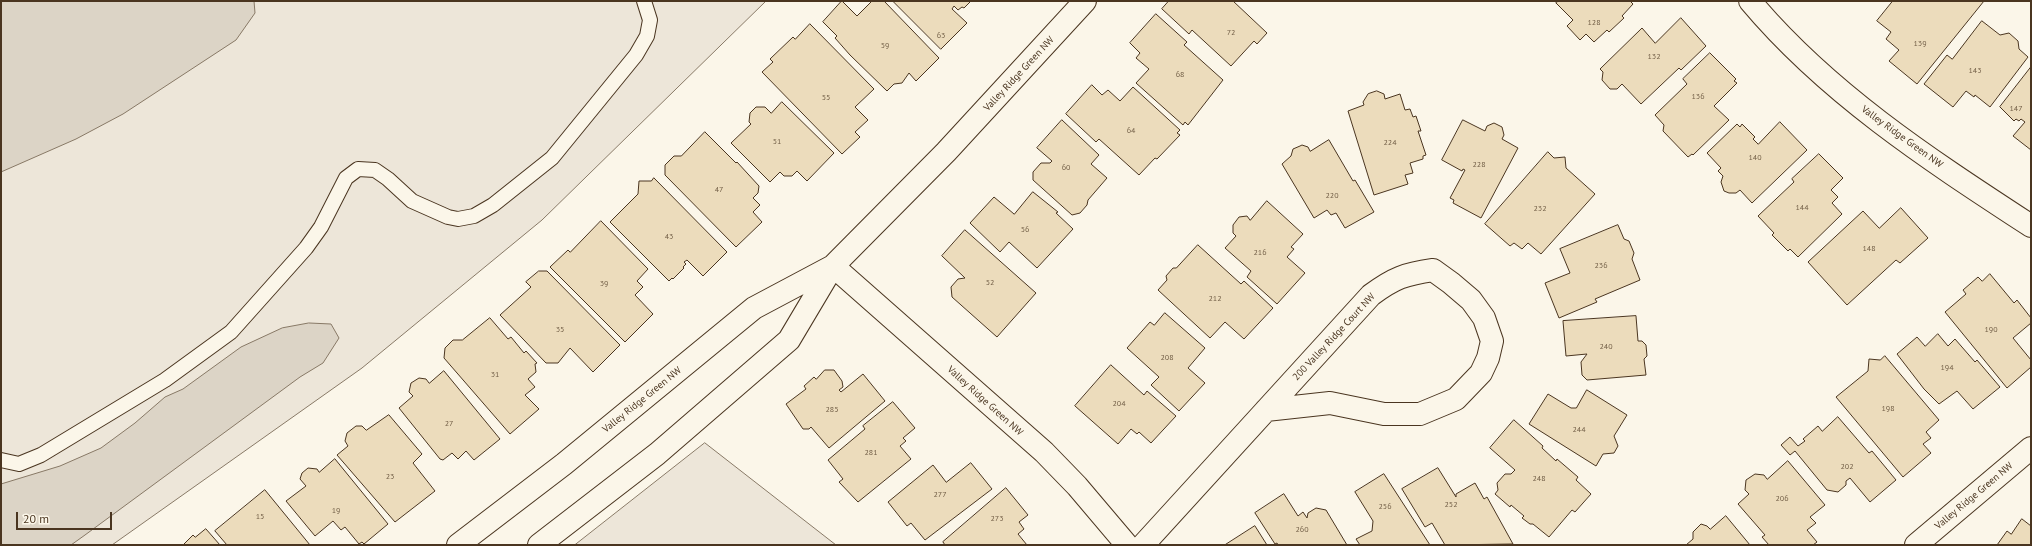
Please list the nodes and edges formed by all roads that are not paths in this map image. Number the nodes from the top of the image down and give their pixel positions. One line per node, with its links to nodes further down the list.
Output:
1 (644, 1): 8 (lane)
2 (1086, 1): 5 (street, Valley Ridge Green NW)
3 (1750, 1): 4 (street, Valley Ridge Green NW)
4 (2031, 226)
5 (833, 266): 9 (street, Valley Ridge Green NW); 10 (street, Valley Ridge Green NW); 11 (street, Valley Ridge Green NW)
6 (1266, 410): 6 (street, 200 Valley Ridge Court NW); 12 (street, 200 Valley Ridge Court NW)
7 (2031, 448): 13 (street, Valley Ridge Green NW)
8 (1, 460)
9 (458, 545)
10 (539, 545)
11 (1127, 545)
12 (1142, 545)
13 (1916, 545)

